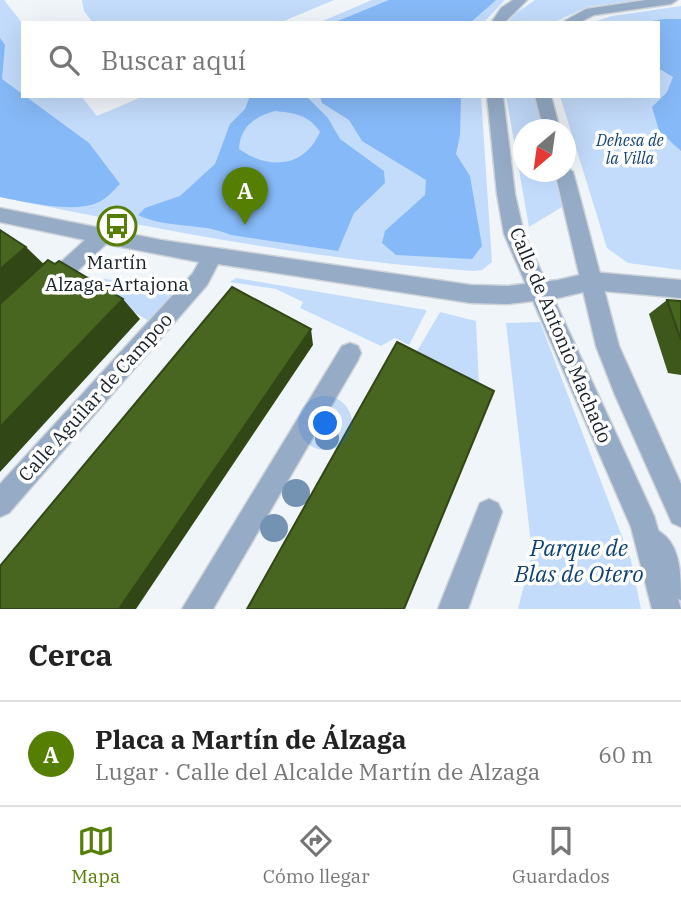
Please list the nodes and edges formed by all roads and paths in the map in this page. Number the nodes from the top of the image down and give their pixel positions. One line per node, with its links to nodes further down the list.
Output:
1 (521, 0): 3 (street)
2 (671, 0): 4 (street)
3 (498, 21)
4 (571, 21)
5 (495, 98): 14 (street, Calle de Antonio Machado)
6 (543, 98): 7 (street)
7 (549, 119)
8 (567, 182): 12 (street, Calle de Antonio Machado)
9 (4, 220): 10 (street)
10 (102, 236): 11 (street); 15 (street)
11 (213, 256): 14 (street); 17 (street, Calle Aguilar de Campoo)
12 (592, 281): 13 (street); 14 (street); 19 (street, Calle de Antonio Machado)
13 (681, 289)
14 (539, 292): 20 (street, Calle de Antonio Machado)
15 (36, 296)
16 (350, 353): 22 (street)
17 (0, 504)
18 (489, 512): 23 (street)
19 (681, 514)
20 (645, 526): 21 (street, Calle de Antonio Machado); 24 (street, Calle de Antonio Machado)
21 (681, 586)
22 (197, 609)
23 (453, 609)
24 (667, 609)

